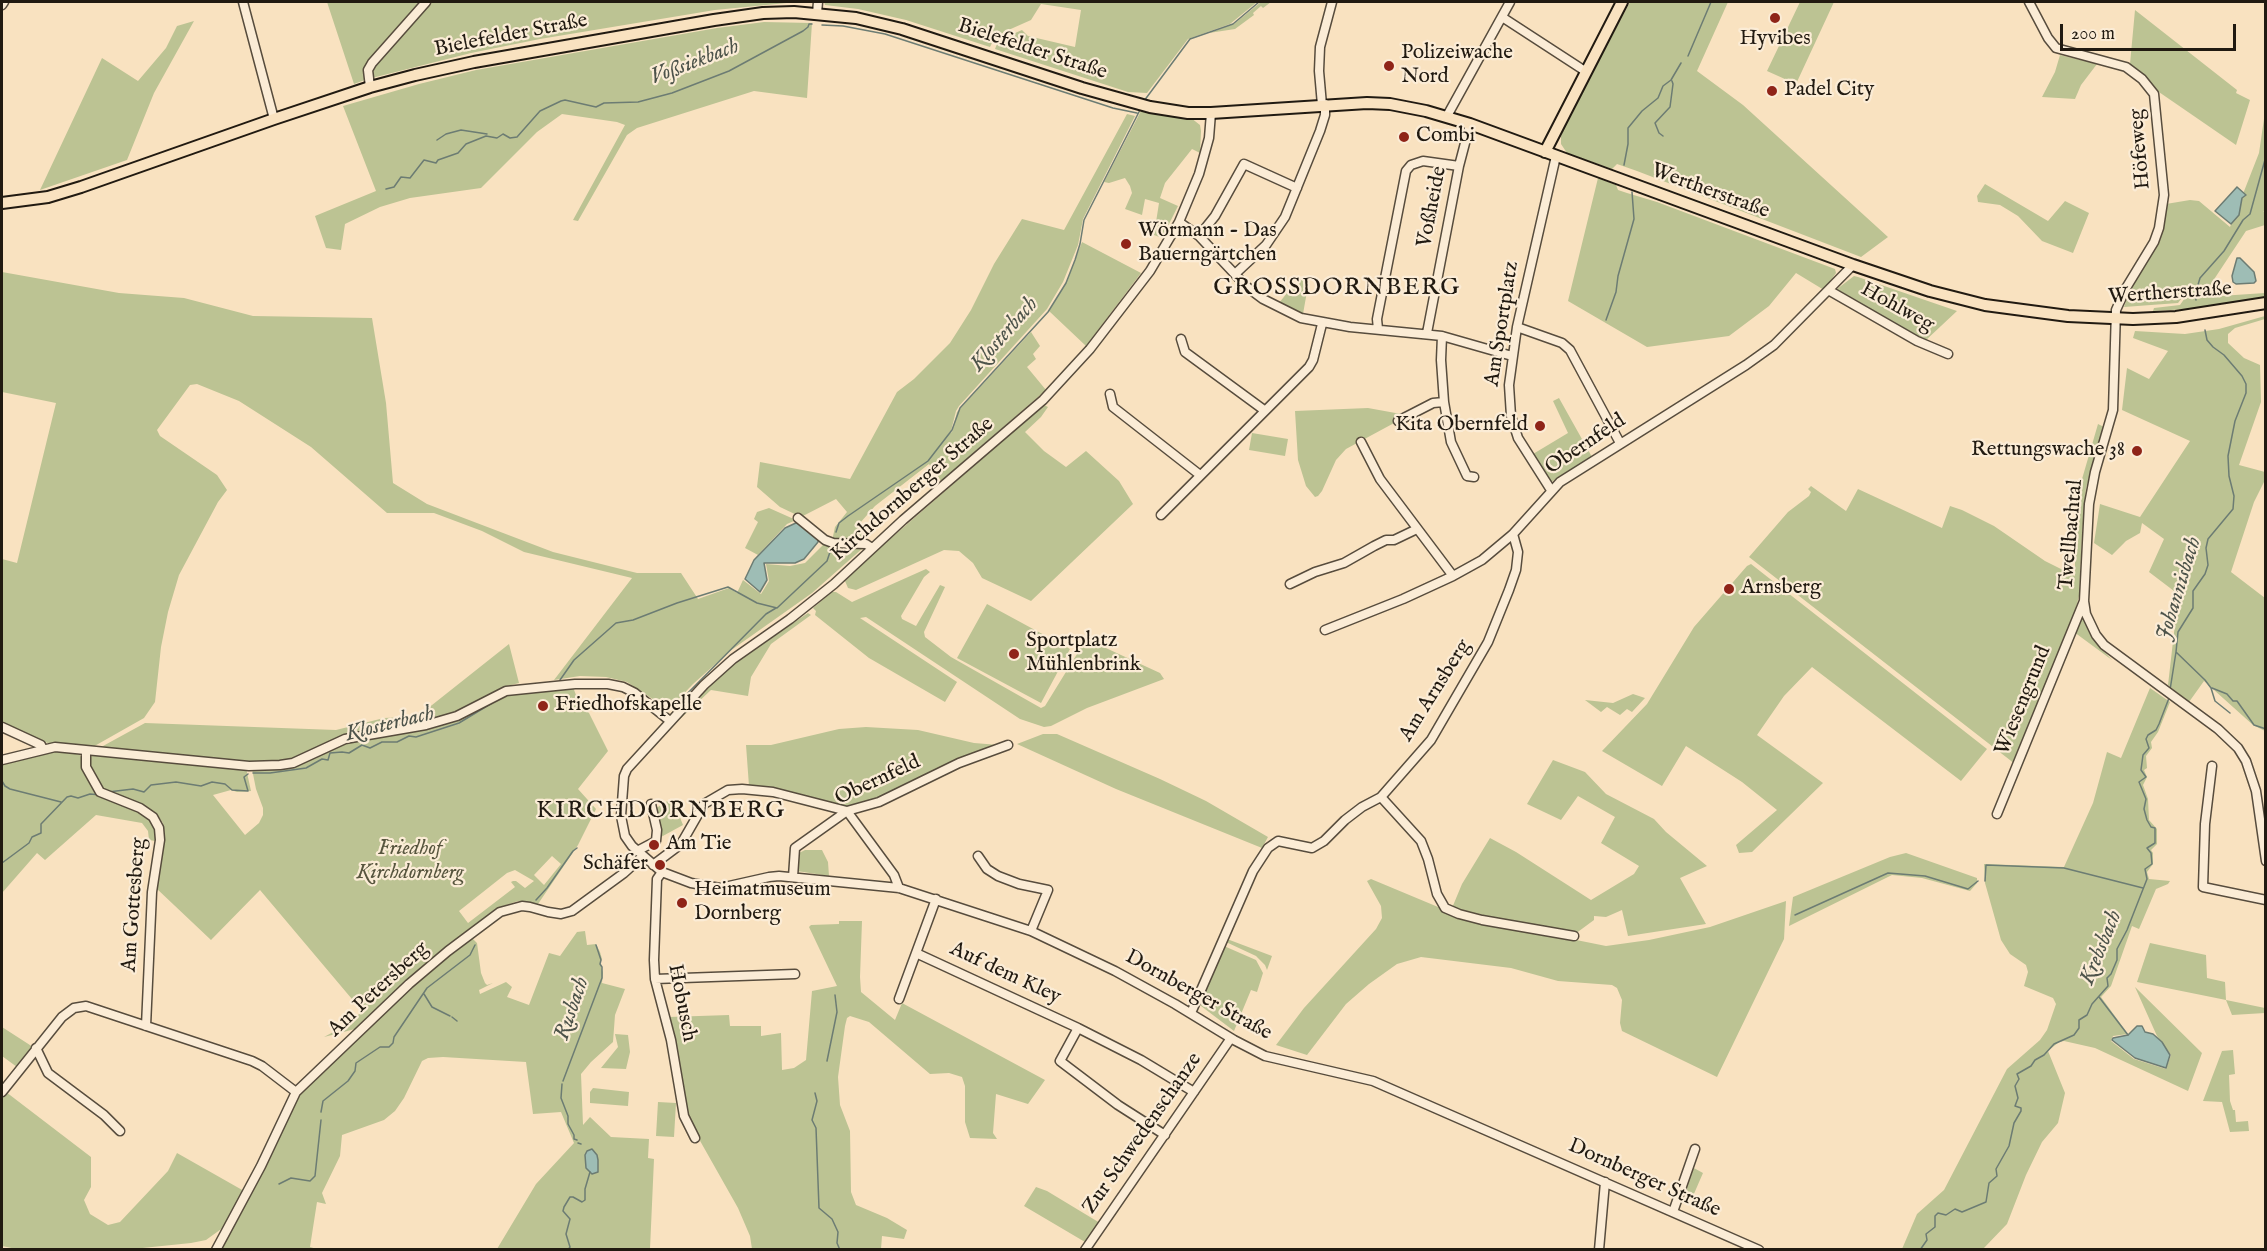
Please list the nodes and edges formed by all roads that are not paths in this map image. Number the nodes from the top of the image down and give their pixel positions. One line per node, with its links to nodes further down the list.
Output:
1 (243, 2): 16 (street)
2 (426, 2): 11 (street)
3 (818, 2): 8 (street)
4 (1332, 2): 12 (street)
5 (1510, 2): 9 (street)
6 (1622, 2): 10 (main road)
7 (2029, 2): 28 (street, Höfeweg)
8 (817, 13): 11 (main road, Bielefelder Straße); 13 (main road, Bielefelder Straße)
9 (1502, 17): 10 (street); 15 (street)
10 (1585, 71): 18 (main road)
11 (370, 87): 16 (main road, Bielefelder Straße)
12 (1323, 104): 14 (main road, Wertherstraße); 15 (main road, Wertherstraße); 20 (street)
13 (1142, 105): 14 (main road, Wertherstraße)
14 (1210, 113): 22 (street, Kirchdornberger Straße)
15 (1447, 117): 17 (main road, Wertherstraße)
16 (274, 119): 21 (main road, Bielefelder Straße)
17 (1470, 124): 18 (main road, Wertherstraße); 19 (street, Voßheide)
18 (1551, 154): 24 (main road, Wertherstraße); 30 (street, Am Sportplatz)
19 (1459, 166): 31 (street); 32 (street, Voßheide)
20 (1297, 188): 23 (street); 25 (street)
21 (2, 203)
22 (1179, 222): 23 (street); 50 (street, Kirchdornberger Straße)
23 (1199, 236): 25 (street)
24 (1853, 265): 26 (street, Obernfeld); 28 (main road, Wertherstraße)
25 (1235, 274): 29 (street)
26 (1830, 291): 35 (street, Hohlweg); 42 (street, Obernfeld)
27 (2265, 303): 28 (main road, Wertherstraße)
28 (2115, 319): 53 (street, Twellbachtal)
29 (1322, 324): 31 (street); 39 (street)
30 (1517, 327): 36 (street, Am Sportplatz); 42 (street)
31 (1378, 329): 32 (street)
32 (1427, 333): 33 (street)
33 (1442, 336): 36 (street); 38 (street)
34 (1181, 339): 39 (street)
35 (1948, 354)
36 (1512, 356): 45 (street, Am Sportplatz)
37 (1110, 394): 43 (street)
38 (1444, 402): 40 (street); 44 (street)
39 (1264, 410): 43 (street)
40 (1398, 421)
41 (1361, 442): 48 (street)
42 (1620, 443): 45 (street, Obernfeld)
43 (1200, 475): 46 (street)
44 (1474, 477)
45 (1551, 490): 49 (street, Obernfeld)
46 (1161, 515)
47 (798, 518): 50 (street)
48 (1417, 529): 51 (street); 52 (street)
49 (1513, 534): 51 (street, Obernfeld); 62 (street, Am Arnsberg)
50 (872, 548): 55 (street, Kirchdornberger Straße)
51 (1453, 576): 54 (street, Obernfeld)
52 (1290, 584)
53 (2084, 601): 65 (street, Wiesengrund); 68 (street, Twellbachtal)
54 (1325, 630)
55 (670, 721): 59 (street); 66 (street, Kirchdornberger Straße)
56 (2, 727): 58 (street)
57 (1008, 745): 64 (street, Obernfeld)
58 (43, 749): 59 (street); 60 (street)
59 (86, 751): 82 (street, Am Gottesberg)
60 (2, 760)
61 (2212, 766): 74 (street)
62 (1382, 797): 76 (street); 81 (street, Am Arnsberg)
63 (651, 804): 66 (street)
64 (848, 812): 69 (street); 71 (street, Obernfeld); 72 (street)
65 (1997, 814)
66 (640, 854): 69 (street, Dornberger Straße); 87 (street, Am Petersberg)
67 (978, 856): 75 (street)
68 (2265, 861)
69 (653, 865): 70 (street, Dornberger Straße)
70 (662, 872): 71 (street, Dornberger Straße); 79 (street, Hobusch)
71 (793, 877): 72 (street, Dornberger Straße)
72 (899, 888): 73 (street, Dornberger Straße)
73 (936, 899): 75 (street, Dornberger Straße); 77 (street, Auf dem Kley)
74 (2265, 900)
75 (1030, 931): 81 (street, Dornberger Straße)
76 (1574, 936)
77 (916, 953): 80 (street, Auf dem Kley); 83 (street, Auf dem Kley)
78 (795, 974): 79 (street)
79 (655, 979): 91 (street, Hobusch)
80 (899, 999)
81 (1191, 1013): 84 (street, Dornberger Straße)
82 (146, 1026): 85 (street); 87 (street)
83 (1078, 1028): 88 (street, Auf dem Kley); 90 (street, Auf dem Kley)
84 (1231, 1038): 88 (street, Zur Schwedenschanze); 93 (street, Dornberger Straße)
85 (36, 1048): 86 (street); 89 (street)
86 (2, 1092)
87 (296, 1092): 95 (street, Am Petersberg)
88 (1194, 1092): 90 (street, Zur Schwedenschanze)
89 (120, 1131)
90 (1165, 1135): 96 (street, Zur Schwedenschanze)
91 (695, 1138)
92 (1695, 1149): 94 (street)
93 (1605, 1182): 94 (street, Dornberger Straße); 97 (street)
94 (1673, 1212): 98 (street, Dornberger Straße)
95 (216, 1250)
96 (1085, 1250)
97 (1599, 1250)
98 (1759, 1250)

